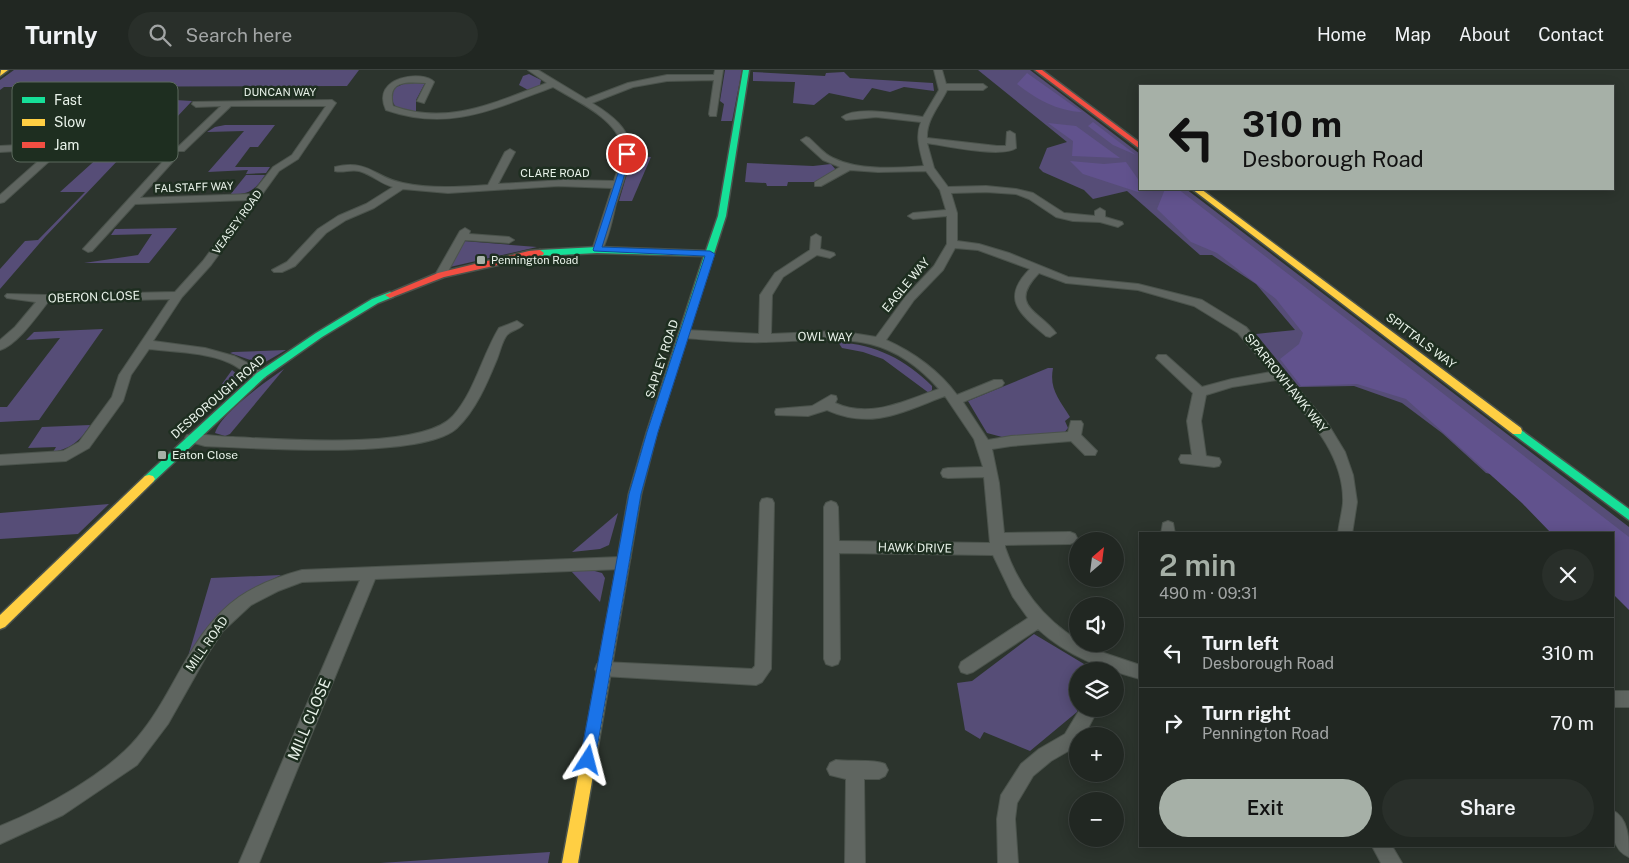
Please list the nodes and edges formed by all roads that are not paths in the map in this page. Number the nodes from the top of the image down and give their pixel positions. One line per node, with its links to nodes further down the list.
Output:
1 (5, 70): 6 (main road)
2 (532, 70): 8 (street)
3 (746, 70): 50 (main road, SAPLEY ROAD)
4 (938, 70): 10 (street)
5 (1038, 70): 22 (main road)
6 (0, 74)
7 (719, 74): 12 (street); 16 (street)
8 (555, 83): 11 (street); 12 (street)
9 (980, 87): 10 (street)
10 (944, 88): 18 (street, EAGLE WAY)
11 (422, 101)
12 (586, 102): 30 (street)
13 (332, 103): 15 (street, DUNCAN WAY); 37 (street, VEASEY ROAD)
14 (196, 104): 15 (street, DUNCAN WAY)
15 (228, 104): 23 (street, DUNCAN WAY)
16 (713, 114)
17 (846, 117): 18 (street)
18 (926, 120): 21 (street, EAGLE WAY)
19 (1010, 134): 21 (street)
20 (806, 140): 27 (street)
21 (922, 140): 28 (street, EAGLE WAY)
22 (1139, 145)
23 (181, 149)
24 (510, 152): 34 (street, CLARE ROAD)
25 (44, 162): 38 (street)
26 (167, 162): 39 (street, FALSTAFF WAY)
27 (848, 167): 28 (street); 31 (street); 32 (street)
28 (930, 168): 35 (street, EAGLE WAY)
29 (338, 169): 33 (street, CLARE ROAD)
30 (618, 184): 34 (street, CLARE ROAD); 48 (street)
31 (818, 184)
32 (841, 184)
33 (401, 186): 34 (street, CLARE ROAD); 53 (street)
34 (492, 186)
35 (945, 190): 40 (street, EAGLE WAY); 41 (street)
36 (1197, 190): 83 (main road, SPITTALS WAY)
37 (256, 197): 39 (street, FALSTAFF WAY); 55 (street, VEASEY ROAD)
38 (0, 200)
39 (132, 201): 47 (street, FALSTAFF WAY)
40 (952, 213): 42 (street); 46 (street, EAGLE WAY)
41 (1100, 215): 43 (street)
42 (911, 217)
43 (1118, 224)
44 (816, 237): 49 (street)
45 (509, 240): 54 (street)
46 (952, 244): 52 (street, SPARROWHAWK WAY); 64 (street, EAGLE WAY)
47 (88, 249)
48 (597, 250): 50 (main road, DESBOROUGH ROAD); 54 (main road, DESBOROUGH ROAD)
49 (814, 251): 51 (street); 63 (street)
50 (710, 254): 62 (main road, SAPLEY ROAD)
51 (830, 255)
52 (1036, 269): 58 (street); 69 (street, SPARROWHAWK WAY)
53 (278, 270)
54 (441, 275): 68 (main road, DESBOROUGH ROAD)
55 (178, 294): 57 (street, OBERON CLOSE); 65 (street, VEASEY ROAD)
56 (11, 296): 57 (street, OBERON CLOSE)
57 (45, 299): 66 (street)
58 (1039, 324): 60 (street); 61 (street)
59 (517, 325): 74 (street)
60 (1028, 329)
61 (1050, 333)
62 (685, 334): 63 (street, OWL WAY); 88 (main road, SAPLEY ROAD)
63 (765, 338): 64 (street, OWL WAY)
64 (879, 342): 72 (street, OWL WAY)
65 (144, 344): 68 (street); 77 (street, VEASEY ROAD)
66 (0, 346)
67 (1164, 364): 71 (street)
68 (261, 375): 74 (main road, DESBOROUGH ROAD)
69 (1280, 375): 71 (street); 84 (street, SPARROWHAWK WAY)
70 (998, 383): 72 (street)
71 (1200, 392): 78 (street)
72 (952, 395): 73 (street); 75 (street, OWL WAY)
73 (781, 412)
74 (192, 438): 91 (main road, DESBOROUGH ROAD)
75 (984, 446): 76 (street); 79 (street, OWL WAY)
76 (1090, 451)
77 (0, 460)
78 (1200, 460)
79 (989, 472): 80 (street); 86 (street, OWL WAY)
80 (948, 473)
81 (767, 503): 95 (street)
82 (831, 507): 87 (street)
83 (1629, 515)
84 (1348, 532)
85 (1069, 538): 86 (street)
86 (998, 544): 87 (street, HAWK DRIVE); 90 (street, OWL WAY)
87 (831, 547): 92 (street)
88 (621, 563): 89 (street, MILL ROAD); 95 (main road, SAPLEY ROAD)
89 (370, 574): 105 (street, MILL ROAD); 108 (street, MILL CLOSE)
90 (1038, 620): 93 (street, OWL WAY); 94 (street)
91 (0, 622)
92 (832, 659)
93 (1097, 662)
94 (967, 667)
95 (603, 669): 109 (main road, SAPLEY ROAD)
96 (1124, 670): 97 (street, OWL WAY)
97 (1139, 672)
98 (1614, 699): 99 (street)
99 (1629, 699)
100 (1085, 717): 111 (street)
101 (836, 769): 103 (street)
102 (879, 770): 103 (street)
103 (855, 771): 110 (street)
104 (1614, 822): 107 (street)
105 (0, 835)
106 (1382, 847): 112 (street)
107 (1629, 847)
108 (249, 863)
109 (570, 863)
110 (855, 863)
111 (1008, 863)
112 (1392, 863)

